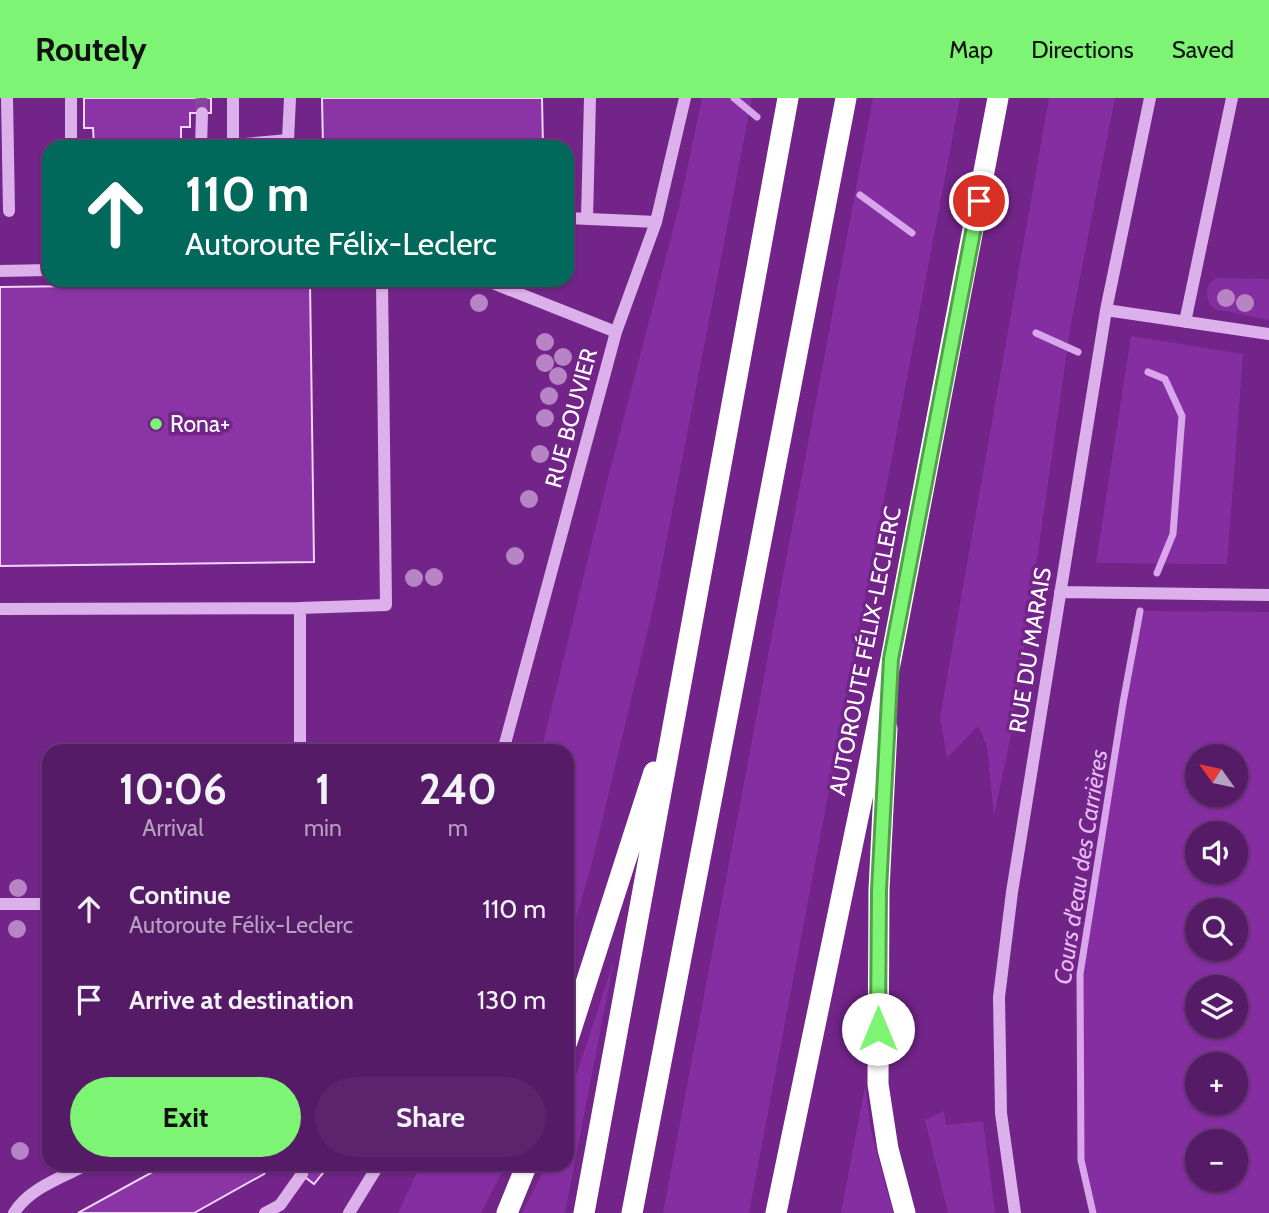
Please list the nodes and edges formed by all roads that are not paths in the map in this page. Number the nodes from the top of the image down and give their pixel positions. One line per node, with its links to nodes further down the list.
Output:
1 (7, 98): 17 (street)
2 (71, 98): 13 (street)
3 (233, 98): 15 (street)
4 (290, 98): 16 (street)
5 (590, 98): 19 (street)
6 (685, 98): 20 (street, RUE BOUVIER)
7 (788, 98): 34 (highway)
8 (846, 98): 52 (highway)
9 (998, 98): 33 (highway, AUTOROUTE FÉLIX-LECLERC)
10 (1150, 98): 25 (street, RUE DU MARAIS)
11 (1232, 98): 26 (street)
12 (202, 113): 14 (street)
13 (71, 140)
14 (201, 140)
15 (233, 140)
16 (288, 140)
17 (9, 211)
18 (574, 218): 19 (street)
19 (587, 219): 20 (street)
20 (656, 222): 27 (street, RUE BOUVIER)
21 (42, 270): 22 (street)
22 (0, 271)
23 (382, 287): 31 (street)
24 (503, 287): 27 (street)
25 (1106, 310): 26 (street); 29 (street, RUE DU MARAIS)
26 (1185, 322): 28 (street)
27 (616, 332): 36 (street, RUE BOUVIER)
28 (1269, 334)
29 (1060, 592): 30 (street); 54 (street, RUE DU MARAIS)
30 (1269, 594)
31 (300, 608): 32 (street); 35 (street)
32 (0, 609)
33 (891, 659): 45 (highway, AUTOROUTE FÉLIX-LECLERC); 53 (highway)
34 (681, 690): 39 (highway); 51 (highway)
35 (300, 744)
36 (505, 744)
37 (0, 904): 38 (street)
38 (42, 904)
39 (574, 1020)
40 (75, 1171): 46 (street)
41 (375, 1171): 49 (street)
42 (524, 1171): 50 (highway)
43 (302, 1174): 44 (street)
44 (280, 1205): 47 (street); 48 (street)
45 (776, 1212)
46 (14, 1213)
47 (265, 1213)
48 (291, 1213)
49 (349, 1213)
50 (506, 1213)
51 (584, 1213)
52 (632, 1213)
53 (905, 1213)
54 (1015, 1213)

